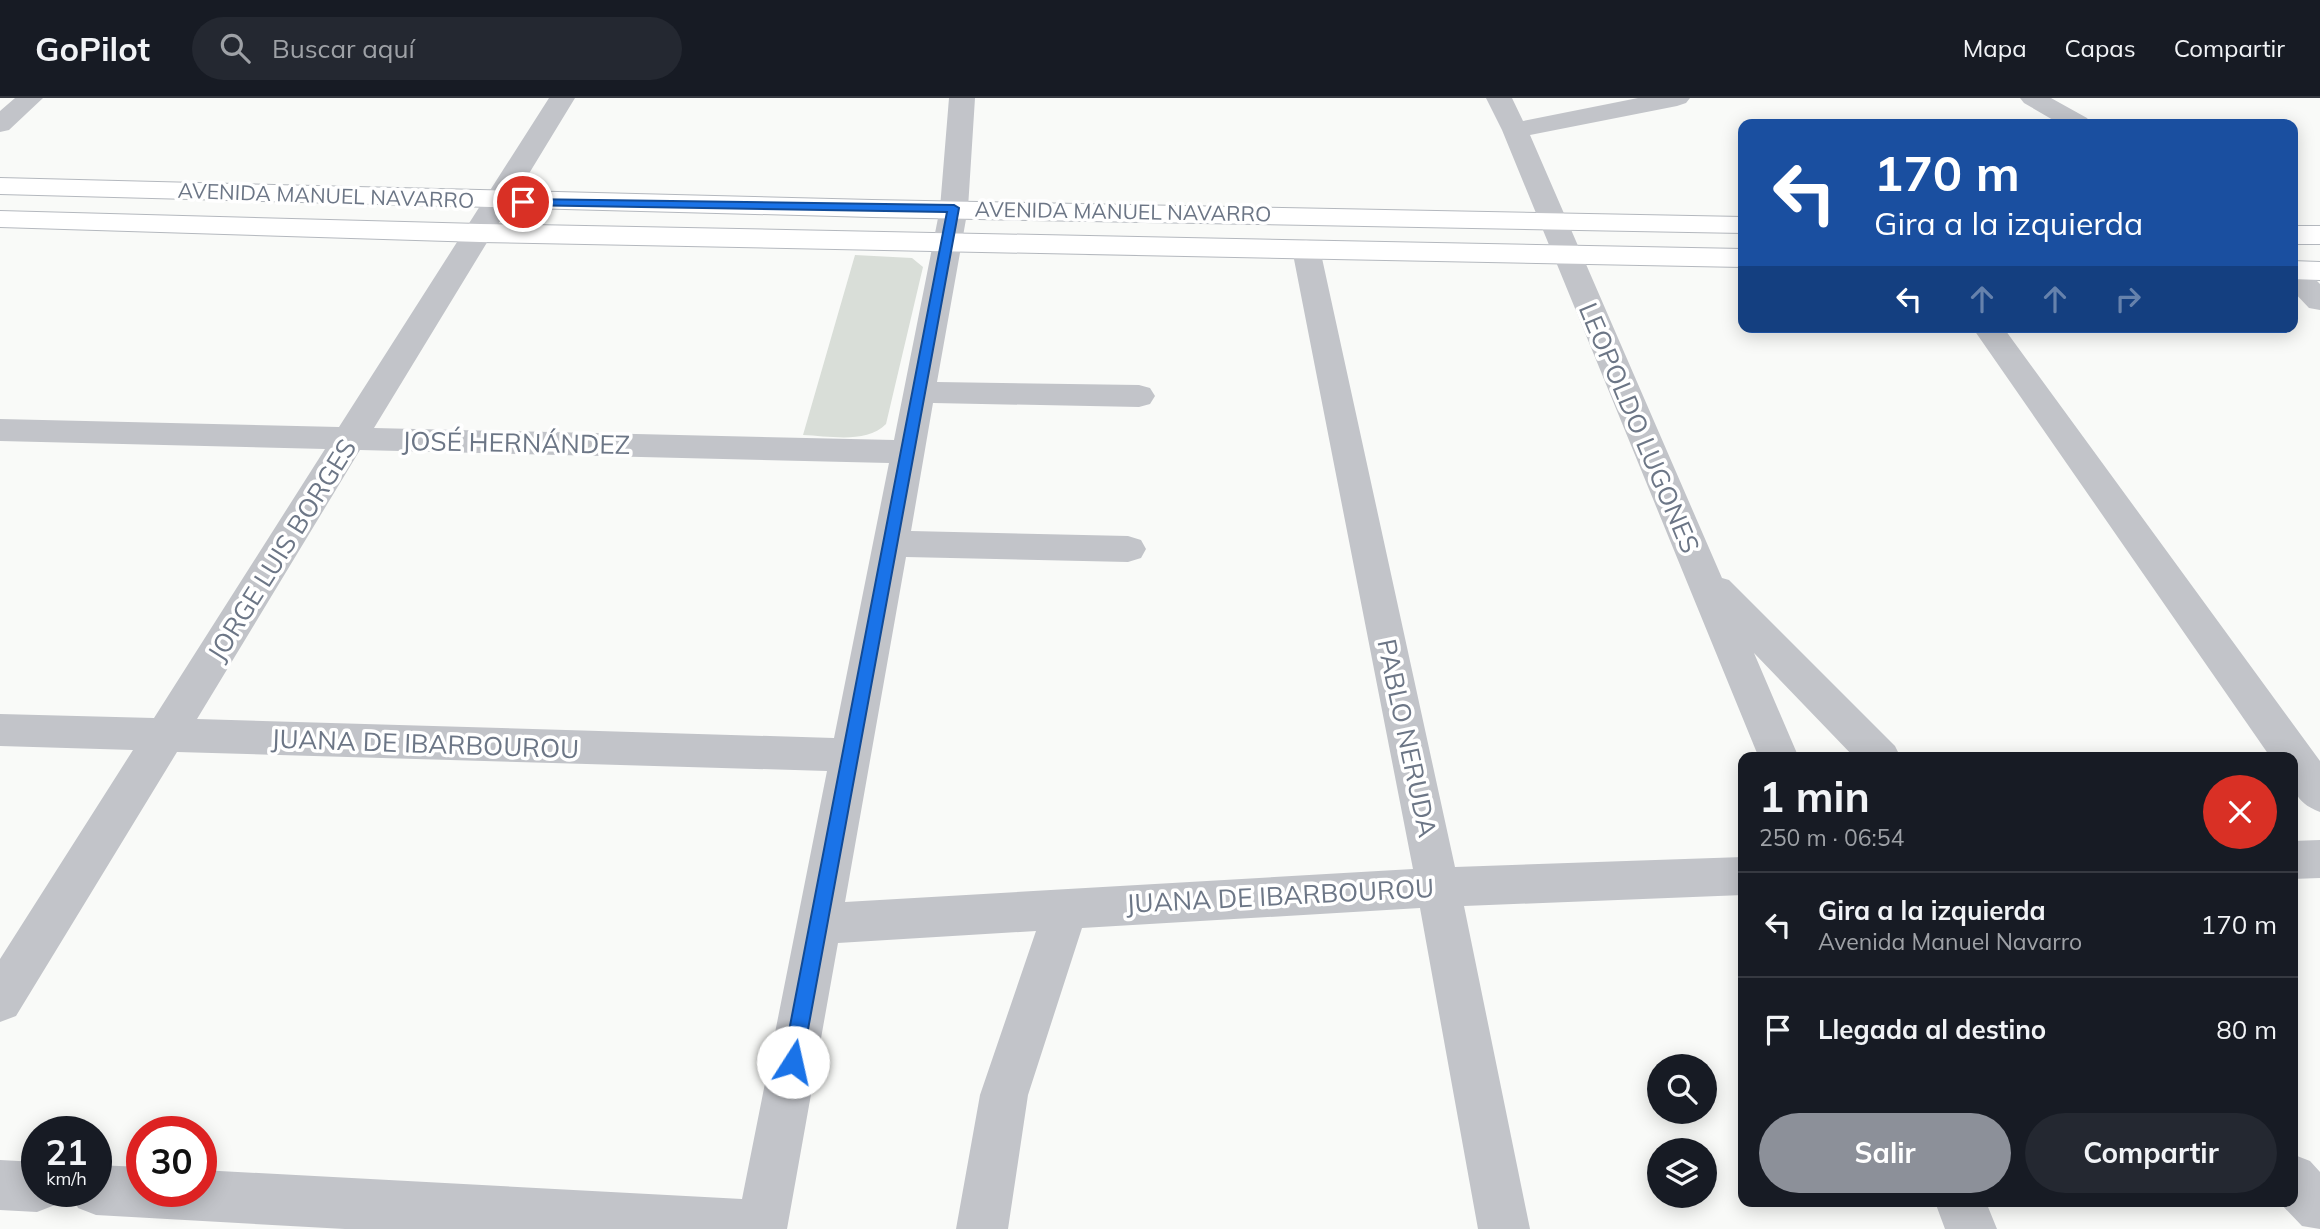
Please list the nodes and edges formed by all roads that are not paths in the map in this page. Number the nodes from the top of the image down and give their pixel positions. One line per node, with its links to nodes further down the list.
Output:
1 (30, 98): 8 (street)
2 (562, 98): 11 (street, JORGE LUIS BORGES)
3 (962, 98): 14 (street)
4 (1499, 98): 9 (street, LEOPOLDO LUGONES)
5 (1677, 98): 9 (street)
6 (2033, 98): 7 (street)
7 (2069, 119)
8 (0, 124)
9 (1515, 130): 13 (street, LEOPOLDO LUGONES)
10 (0, 186): 11 (main road, AVENIDA MANUEL NAVARRO)
11 (488, 217): 12 (main road, AVENIDA MANUEL NAVARRO); 14 (main road, AVENIDA MANUEL NAVARRO); 29 (street, JORGE LUIS BORGES)
12 (0, 219)
13 (1554, 222): 14 (main road, AVENIDA MANUEL NAVARRO); 15 (main road, AVENIDA MANUEL NAVARRO); 19 (street, LEOPOLDO LUGONES)
14 (950, 225): 18 (main road, AVENIDA MANUEL NAVARRO); 26 (street)
15 (1738, 225)
16 (2298, 235): 17 (main road)
17 (2320, 235)
18 (1306, 248): 19 (main road, AVENIDA MANUEL NAVARRO); 45 (street, PABLO NERUDA)
19 (1565, 254): 20 (main road, AVENIDA MANUEL NAVARRO); 33 (street, LEOPOLDO LUGONES)
20 (1738, 258)
21 (2298, 271): 22 (main road)
22 (2320, 271)
23 (2298, 277): 24 (street)
24 (2320, 301)
25 (1991, 333): 38 (street)
26 (918, 392): 27 (street); 30 (street)
27 (1139, 396)
28 (0, 430): 29 (street, JOSÉ HERNÁNDEZ)
29 (352, 439): 30 (street, JOSÉ HERNÁNDEZ); 35 (street, JORGE LUIS BORGES)
30 (906, 452): 31 (street)
31 (889, 544): 32 (street); 39 (street)
32 (1128, 549)
33 (1700, 573): 36 (street, LEOPOLDO LUGONES); 37 (street)
34 (0, 730): 35 (street, JUANA DE IBARBOUROU)
35 (165, 737): 39 (street, JUANA DE IBARBOUROU); 48 (street, JORGE LUIS BORGES)
36 (1776, 752)
37 (1875, 752)
38 (2290, 752)
39 (850, 755): 47 (street)
40 (2298, 763): 41 (street)
41 (2320, 794)
42 (2320, 859): 43 (street)
43 (2298, 860)
44 (1738, 876): 45 (street, JUANA DE IBARBOUROU)
45 (1438, 887): 46 (street, JUANA DE IBARBOUROU); 56 (street, PABLO NERUDA)
46 (1066, 909): 47 (street, JUANA DE IBARBOUROU); 55 (street)
47 (818, 924): 52 (street)
48 (0, 1000)
49 (0, 1185): 51 (street)
50 (2298, 1185): 54 (street)
51 (21, 1186)
52 (112, 1191)
53 (1962, 1207): 57 (street)
54 (2320, 1208)
55 (982, 1229)
56 (1504, 1229)
57 (1971, 1229)

